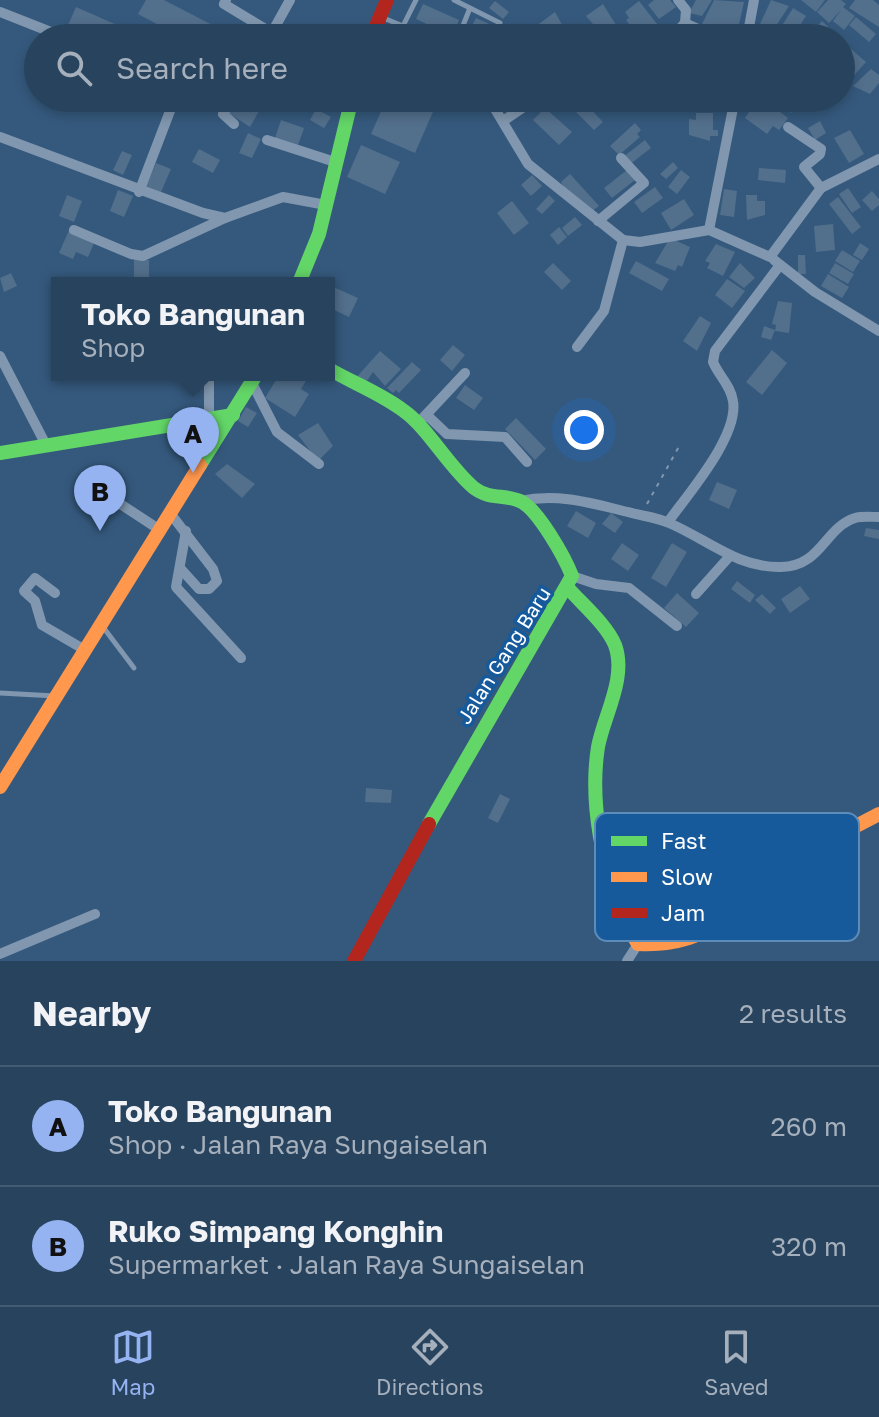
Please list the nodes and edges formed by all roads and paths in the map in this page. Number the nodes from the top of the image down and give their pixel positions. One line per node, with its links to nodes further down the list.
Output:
1 (290, 0): 15 (street)
2 (387, 0): 10 (street)
3 (416, 0): 18 (lane)
4 (454, 0): 8 (lane)
5 (678, 0): 12 (street)
6 (754, 0): 20 (street)
7 (222, 1): 14 (street)
8 (470, 8): 11 (lane); 19 (lane)
9 (0, 12): 13 (street)
10 (380, 16): 16 (street); 17 (lane)
11 (500, 23)
12 (685, 23)
13 (30, 24)
14 (254, 24)
15 (277, 24)
16 (377, 24)
17 (398, 24)
18 (404, 24)
19 (464, 24)
20 (750, 24)
21 (170, 112): 36 (street)
22 (224, 112): 28 (street)
23 (348, 112): 34 (street)
24 (496, 112): 27 (street)
25 (516, 112): 27 (street)
26 (732, 112): 41 (street)
27 (503, 121): 39 (street)
28 (234, 124)
29 (788, 127): 35 (street)
30 (0, 137): 36 (street)
31 (267, 140): 34 (street)
32 (621, 158): 39 (street)
33 (879, 159): 35 (street)
34 (335, 162): 37 (street)
35 (821, 188): 43 (street)
36 (139, 192): 38 (street)
37 (326, 205): 38 (street); 45 (street)
38 (225, 218): 40 (street)
39 (598, 221): 42 (street)
40 (74, 230)
41 (709, 230): 42 (street); 43 (street)
42 (623, 240): 47 (street)
43 (770, 257): 44 (street)
44 (780, 265): 46 (street); 67 (street)
45 (301, 277)
46 (877, 327)
47 (577, 347)
48 (0, 356): 58 (street)
49 (335, 372): 56 (street)
50 (465, 373): 56 (street)
51 (209, 381): 55 (street)
52 (253, 381): 54 (street)
53 (255, 381): 61 (street)
54 (233, 415): 55 (street); 64 (street)
55 (209, 419): 58 (street)
56 (422, 419): 60 (street); 63 (street)
57 (681, 443): 65 (path)
58 (46, 445): 59 (street)
59 (0, 453)
60 (527, 462)
61 (319, 464)
62 (99, 490): 68 (street)
63 (520, 501): 65 (street); 72 (street, Jalan Gang Baru)
64 (170, 513): 68 (street); 69 (street)
65 (641, 515): 67 (street)
66 (879, 517): 70 (street)
67 (668, 522): 70 (street)
68 (160, 530): 75 (street)
69 (186, 531): 71 (street); 71 (street)
70 (729, 557): 74 (street)
71 (180, 568): 78 (street)
72 (570, 582): 76 (street); 83 (street); 91 (street, Jalan Gang Baru)
73 (55, 593): 77 (street)
74 (696, 594)
75 (101, 624): 77 (street); 79 (lane)
76 (677, 626)
77 (85, 650): 81 (street)
78 (241, 658)
79 (134, 668)
80 (0, 693): 81 (lane)
81 (57, 696): 82 (street)
82 (0, 787)
83 (602, 813)
84 (879, 814): 85 (street)
85 (859, 824)
86 (95, 914): 90 (street)
87 (636, 941): 89 (street)
88 (676, 941): 89 (street)
89 (638, 944): 92 (street)
90 (0, 954)
91 (357, 960)
92 (627, 961)

